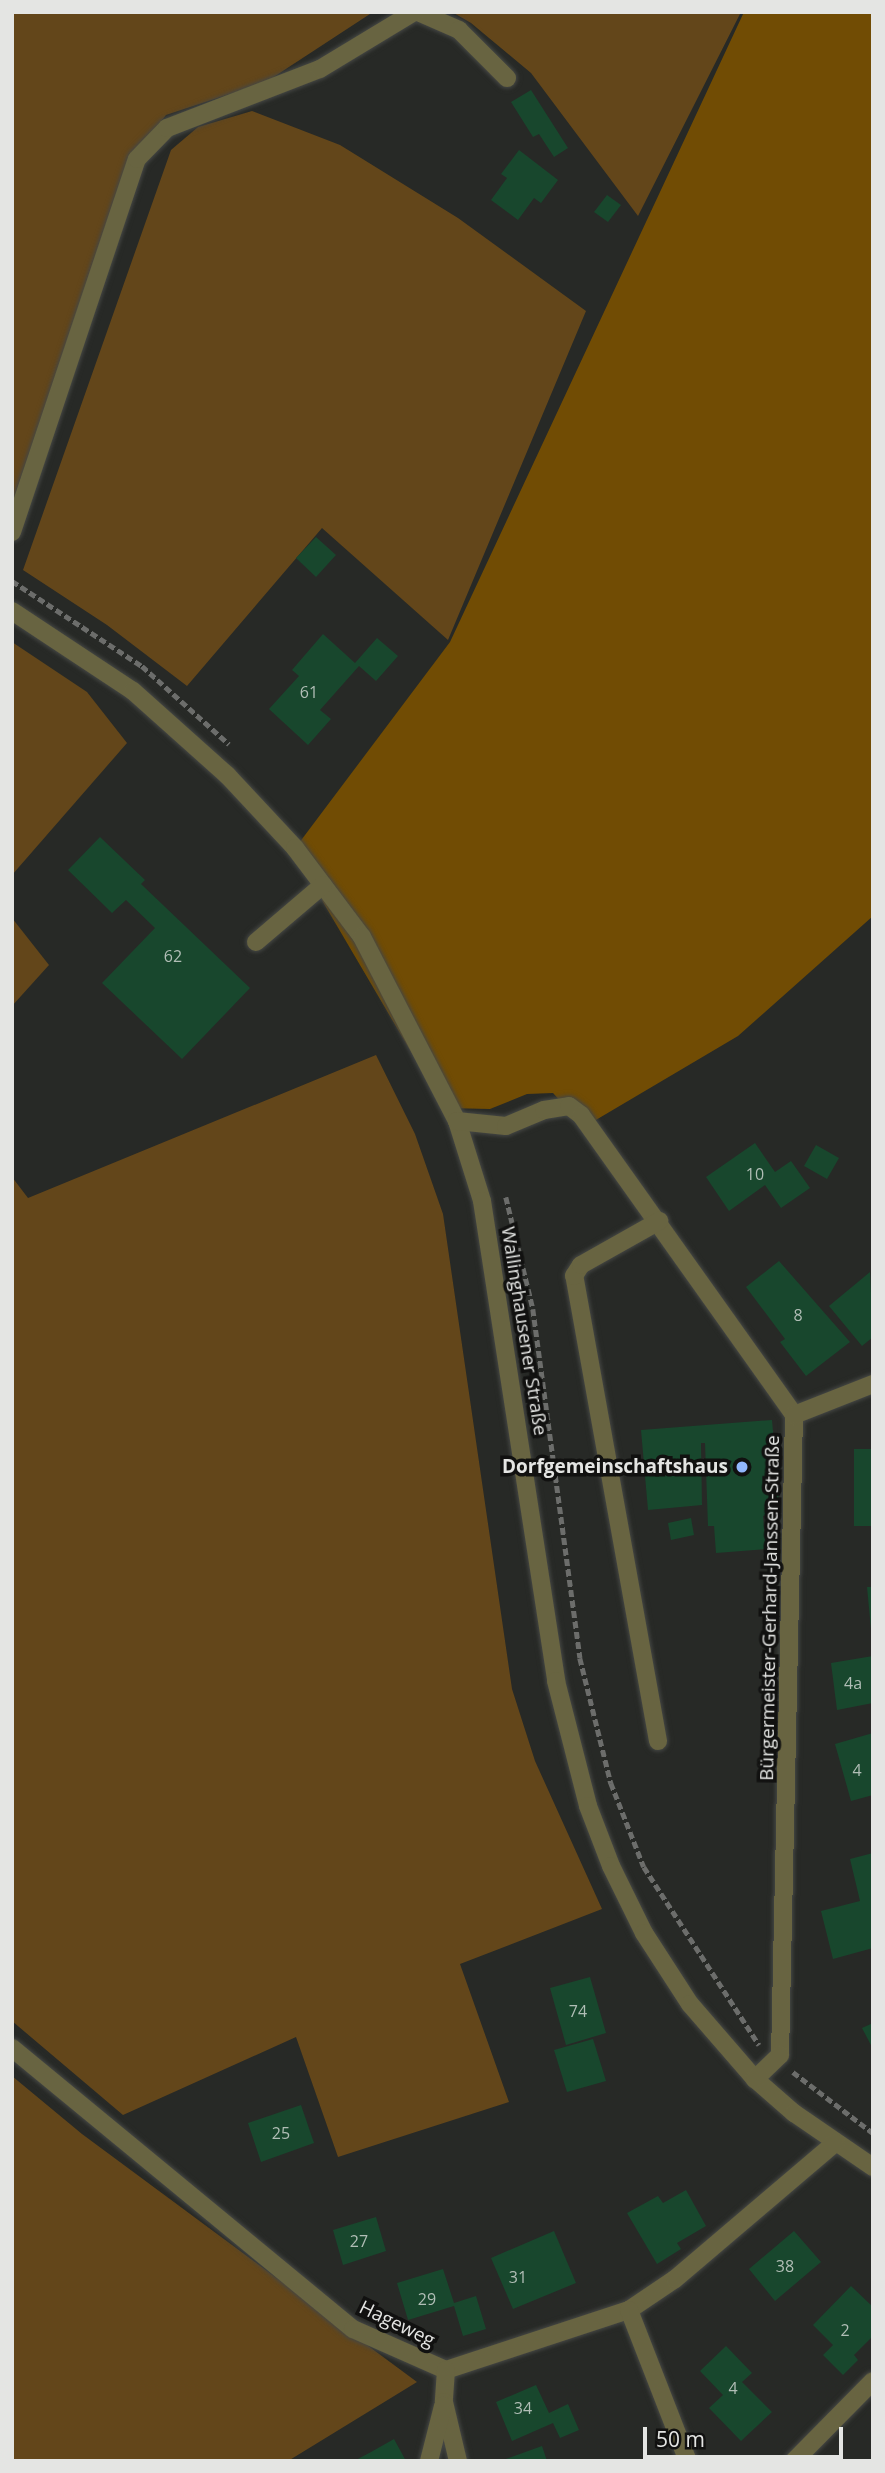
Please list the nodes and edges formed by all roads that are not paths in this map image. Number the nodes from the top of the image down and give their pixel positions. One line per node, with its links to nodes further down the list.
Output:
1 (416, 12): 2 (street); 3 (street)
2 (507, 78)
3 (12, 532)
4 (12, 611): 5 (street, Wallinghausener Straße)
5 (323, 885): 6 (street); 7 (street, Wallinghausener Straße)
6 (256, 942)
7 (457, 1121): 8 (street, Bürgermeister-Gerhard-Janssen-Straße); 13 (street, Wallinghausener Straße)
8 (659, 1221): 10 (street, Bürgermeister-Gerhard-Janssen-Straße); 11 (street)
9 (873, 1384): 10 (street)
10 (794, 1415): 13 (street, Bürgermeister-Gerhard-Janssen-Straße)
11 (658, 1741)
12 (12, 2048): 17 (street, Hageweg)
13 (755, 2079): 14 (street, Wallinghausener Straße)
14 (835, 2143): 15 (street, Wallinghausener Straße); 16 (street, Hageweg)
15 (873, 2167)
16 (629, 2309): 17 (street, Hageweg); 22 (street)
17 (446, 2370): 19 (street)
18 (873, 2381): 23 (street)
19 (444, 2402): 20 (street); 21 (street)
20 (429, 2461)
21 (458, 2461)
22 (688, 2461)
23 (794, 2461)

